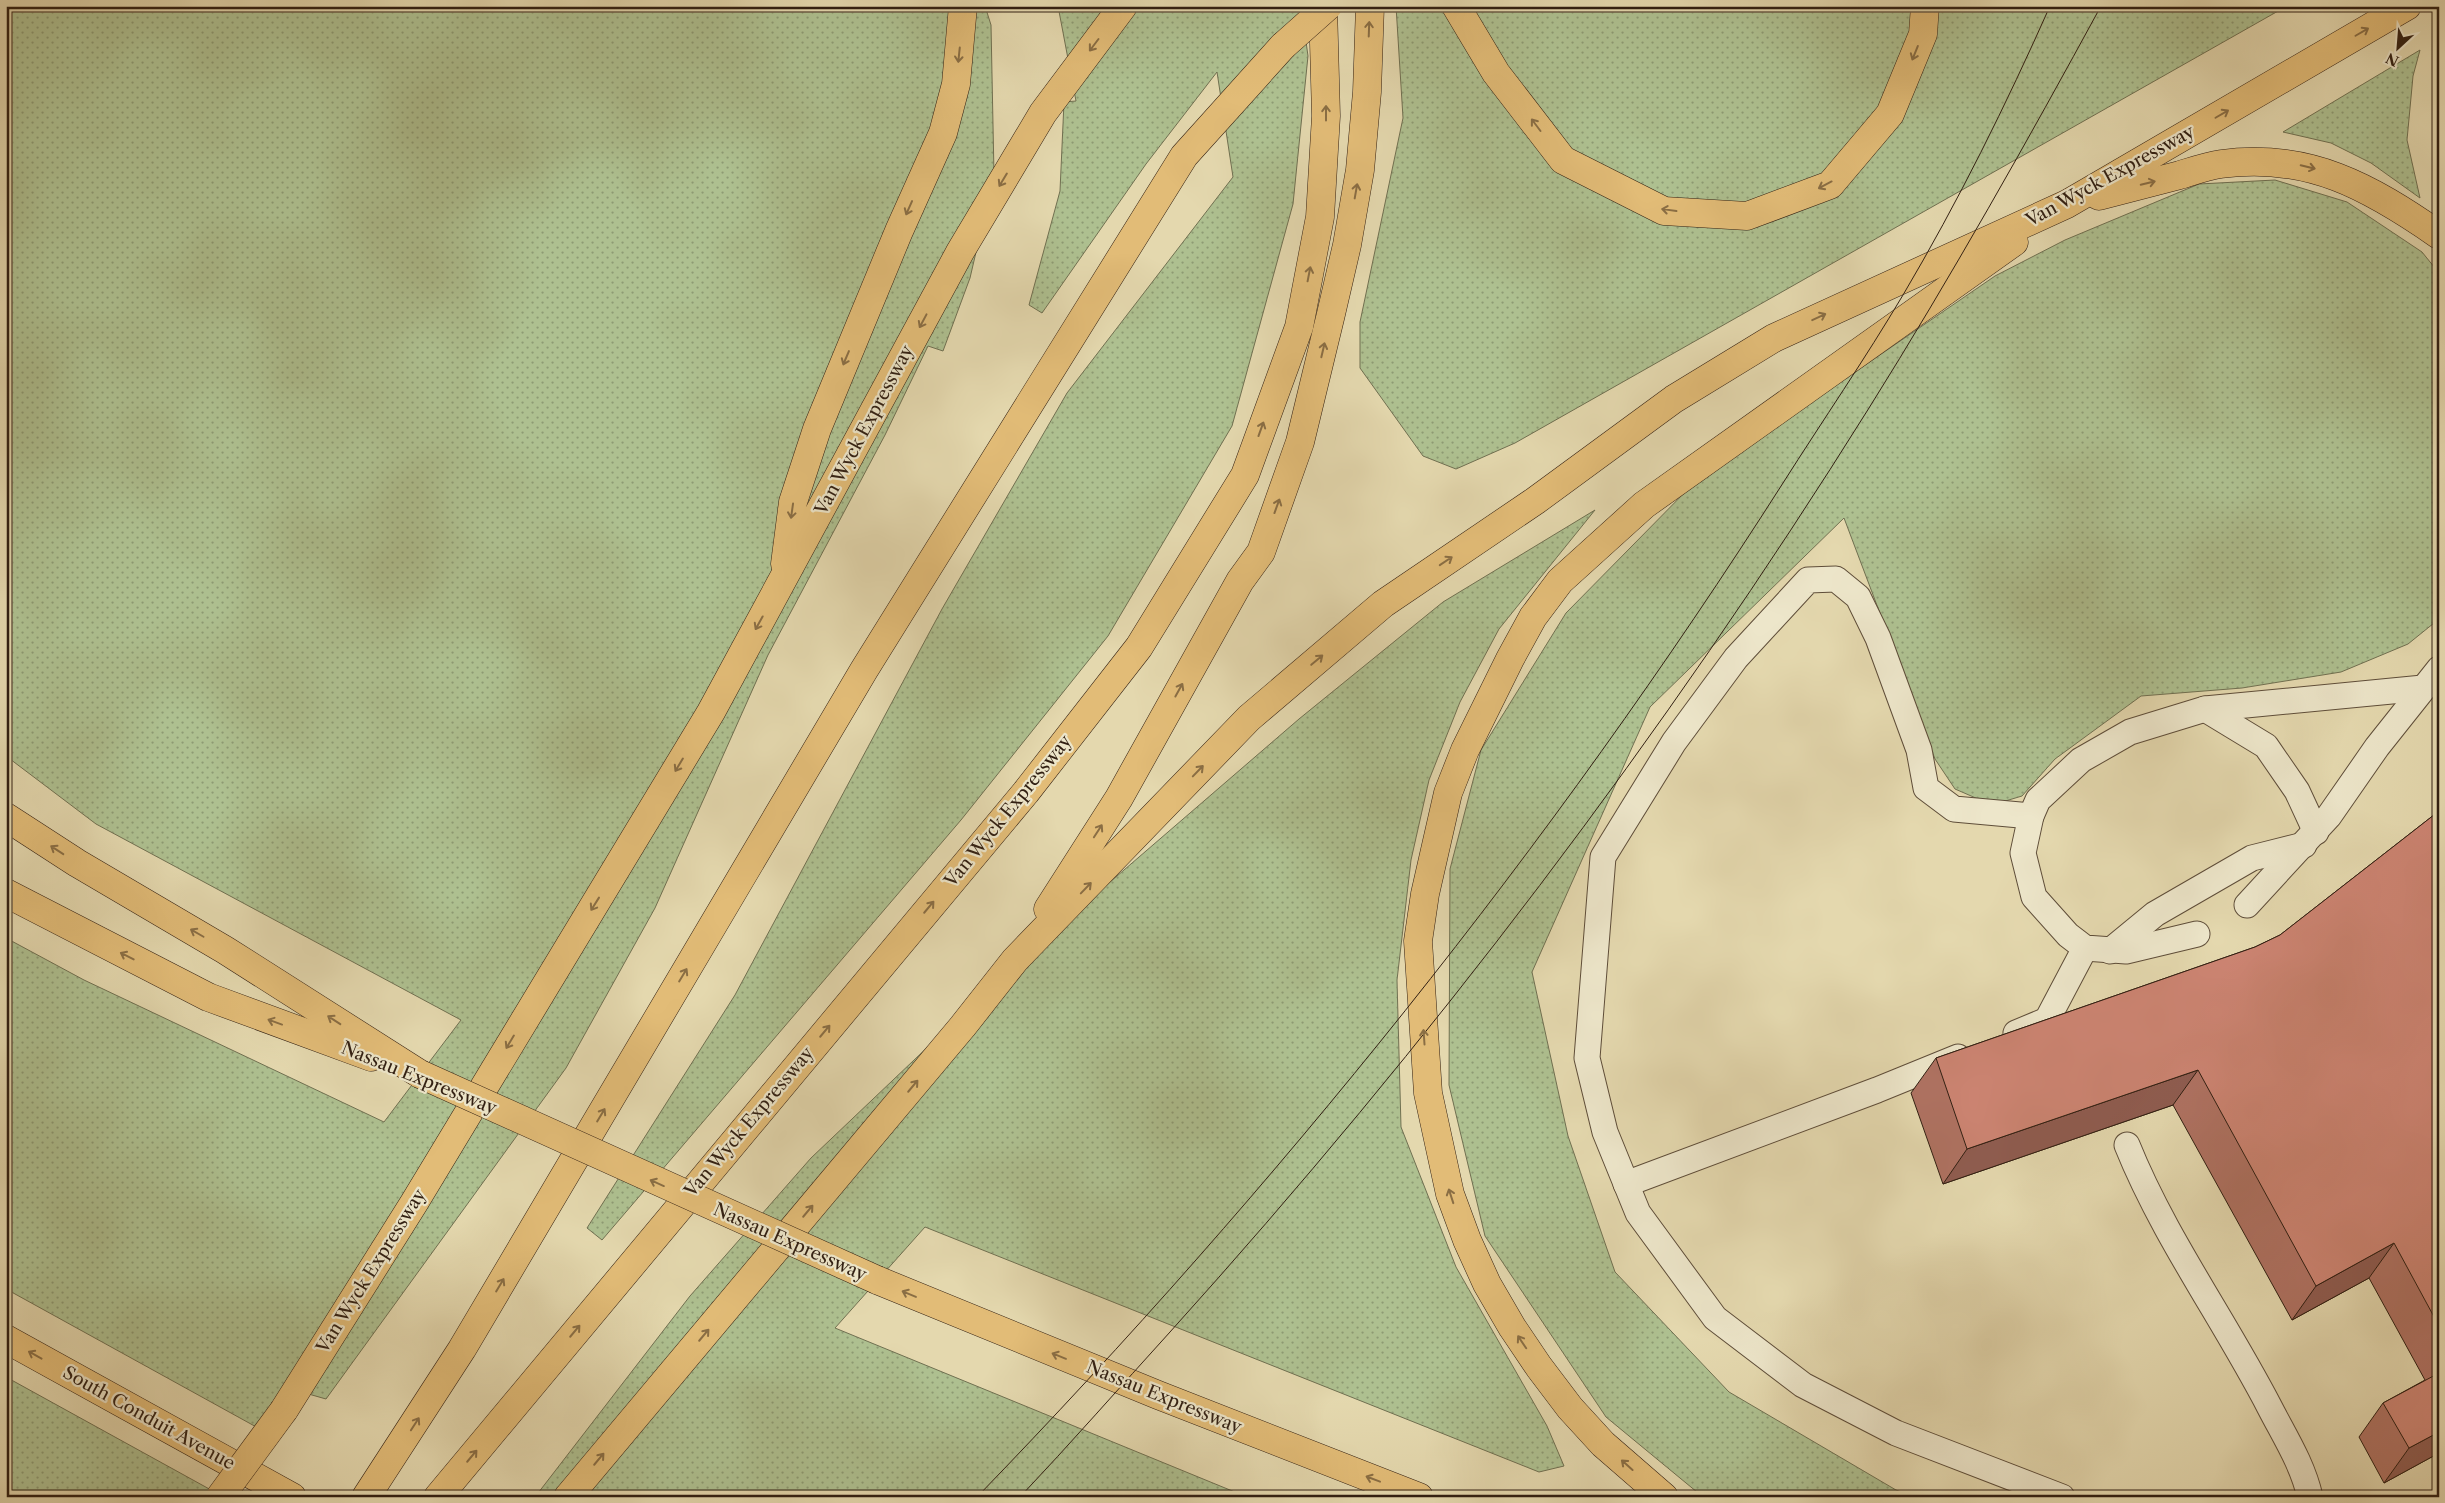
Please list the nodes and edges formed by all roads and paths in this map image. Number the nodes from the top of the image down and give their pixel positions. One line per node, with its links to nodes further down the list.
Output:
1 (963, 6): 11 (main road, one-way to 11)
2 (1123, 6): 11 (main road, Van Wyck Expressway, one-way to 11)
3 (1324, 6): 28 (main road, Van Wyck Expressway, one-way to 3)
4 (1328, 6): 31 (main road, one-way to 4, bridge)
5 (1370, 6): 23 (main road, one-way to 5)
6 (1456, 6): 7 (main road, one-way to 6)
7 (1925, 6)
8 (2407, 6): 9 (main road, Van Wyck Expressway, one-way to 8)
9 (2067, 204): 10 (main road, one-way to 10); 23 (main road, Van Wyck Expressway, one-way to 9); 34 (main road, one-way to 9)
10 (2439, 235)
11 (783, 580): 29 (main road, Van Wyck Expressway, one-way to 29, bridge)
12 (2439, 669): 13 (lane)
13 (2423, 688): 14 (lane); 17 (lane)
14 (2205, 709): 15 (lane); 17 (lane)
15 (2031, 816): 21 (lane); 26 (lane)
16 (6, 818): 24 (main road, one-way to 16)
17 (2310, 838): 19 (lane); 22 (lane)
18 (6, 893): 24 (main road, Nassau Expressway, one-way to 18)
19 (2247, 905)
20 (2197, 934): 22 (lane)
21 (2085, 948): 22 (lane); 26 (lane)
22 (2110, 951)
23 (1015, 960): 32 (main road, one-way to 23)
24 (420, 1074): 33 (main road, Nassau Expressway, one-way to 24, bridge)
25 (2127, 1145): 36 (lane)
26 (1626, 1184): 35 (lane)
27 (6, 1339): 30 (main road, South Conduit Avenue, one-way to 27)
28 (439, 1495)
29 (220, 1497)
30 (292, 1497)
31 (366, 1497)
32 (568, 1497)
33 (1419, 1497)
34 (1664, 1497)
35 (2062, 1497)
36 (2310, 1497)

